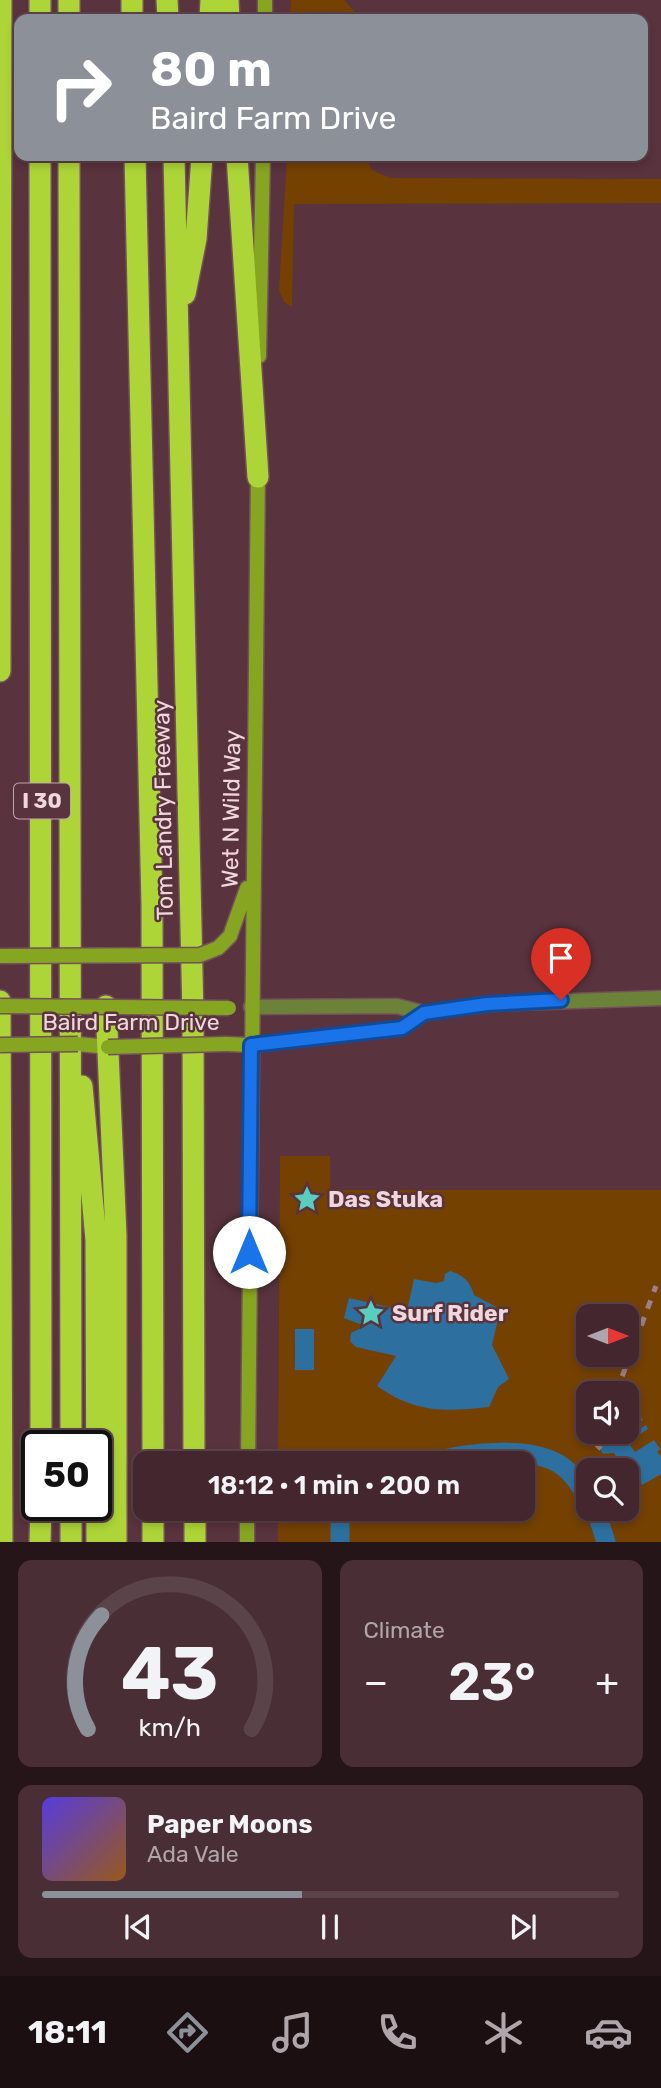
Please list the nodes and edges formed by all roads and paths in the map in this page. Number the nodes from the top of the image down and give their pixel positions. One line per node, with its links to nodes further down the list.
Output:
1 (1, 0): 11 (highway)
2 (40, 161): 26 (highway, I 30)
3 (69, 161): 27 (highway, I 30)
4 (135, 161): 28 (highway)
5 (174, 161): 9 (highway, Tom Landry Freeway)
6 (202, 161): 9 (highway)
7 (237, 161): 10 (highway)
8 (262, 161): 10 (main road, Wet N Wild Way)
9 (177, 330): 29 (highway, Tom Landry Freeway)
10 (258, 477): 12 (main road, Wet N Wild Way)
11 (0, 671)
12 (254, 856): 13 (main road, bridge); 19 (main road, Wet N Wild Way)
13 (0, 956)
14 (661, 998): 20 (street, Baird Farm Drive)
15 (0, 1001): 36 (highway)
16 (0, 1006): 18 (main road, Baird Farm Drive, bridge)
17 (106, 1006): 18 (main road, Baird Farm Drive, bridge); 19 (main road, Baird Farm Drive, bridge); 24 (highway)
18 (76, 1007): 21 (highway)
19 (251, 1007): 20 (street, Baird Farm Drive); 23 (main road, Wet N Wild Way)
20 (424, 1013): 23 (street, Baird Farm Drive)
21 (78, 1044): 22 (main road, Baird Farm Drive, bridge); 24 (main road, Baird Farm Drive); 25 (highway)
22 (0, 1045)
23 (251, 1045): 24 (main road, Baird Farm Drive, bridge); 30 (main road, Wet N Wild Way)
24 (108, 1047): 25 (highway)
25 (107, 1309): 39 (highway); 40 (highway)
26 (41, 1430)
27 (71, 1430)
28 (153, 1451)
29 (194, 1451)
30 (248, 1451)
31 (41, 1521): 37 (highway)
32 (71, 1521): 38 (highway)
33 (153, 1521): 41 (highway)
34 (195, 1521): 42 (highway)
35 (247, 1521): 43 (main road)
36 (2, 1542)
37 (40, 1542)
38 (71, 1542)
39 (97, 1542)
40 (116, 1542)
41 (153, 1542)
42 (195, 1542)
43 (247, 1542)

